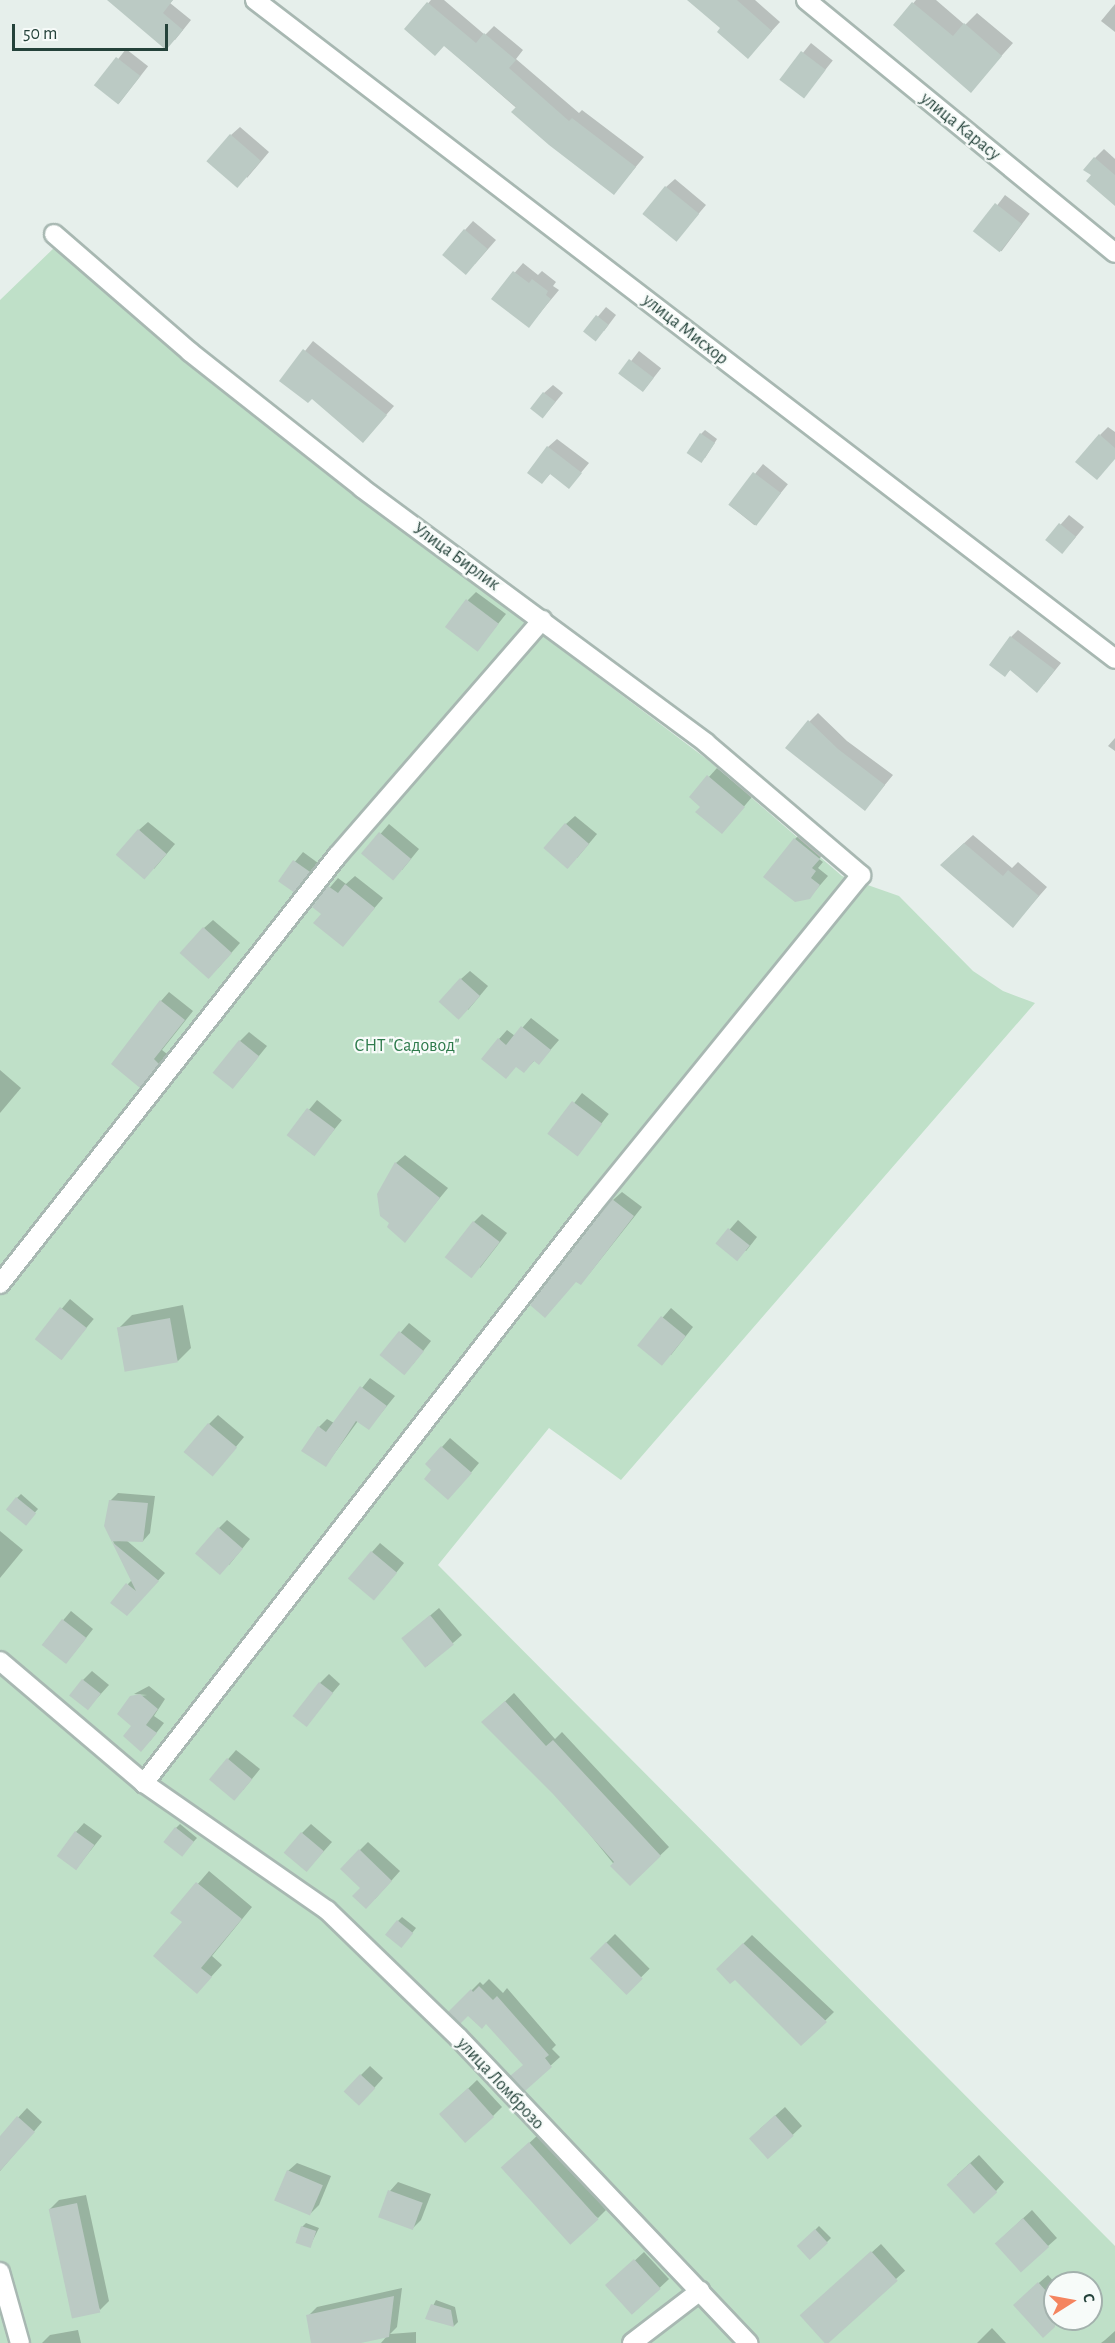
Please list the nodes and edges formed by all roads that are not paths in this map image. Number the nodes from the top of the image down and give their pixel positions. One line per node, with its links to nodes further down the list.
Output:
1 (255, 0): 6 (street, улица Мисхор)
2 (806, 0): 4 (street, улица Карасу)
3 (54, 234): 5 (street, Улица Бирлик)
4 (1115, 253)
5 (542, 620): 7 (street); 9 (street, Улица Бирлик)
6 (1115, 659)
7 (0, 1284)
8 (0, 1661): 9 (street, улица Ломброзо)
9 (144, 1783): 11 (street, улица Ломброзо)
10 (0, 2272): 12 (street)
11 (700, 2291): 13 (street); 14 (street, улица Ломброзо)
12 (20, 2343)
13 (632, 2343)
14 (748, 2343)

